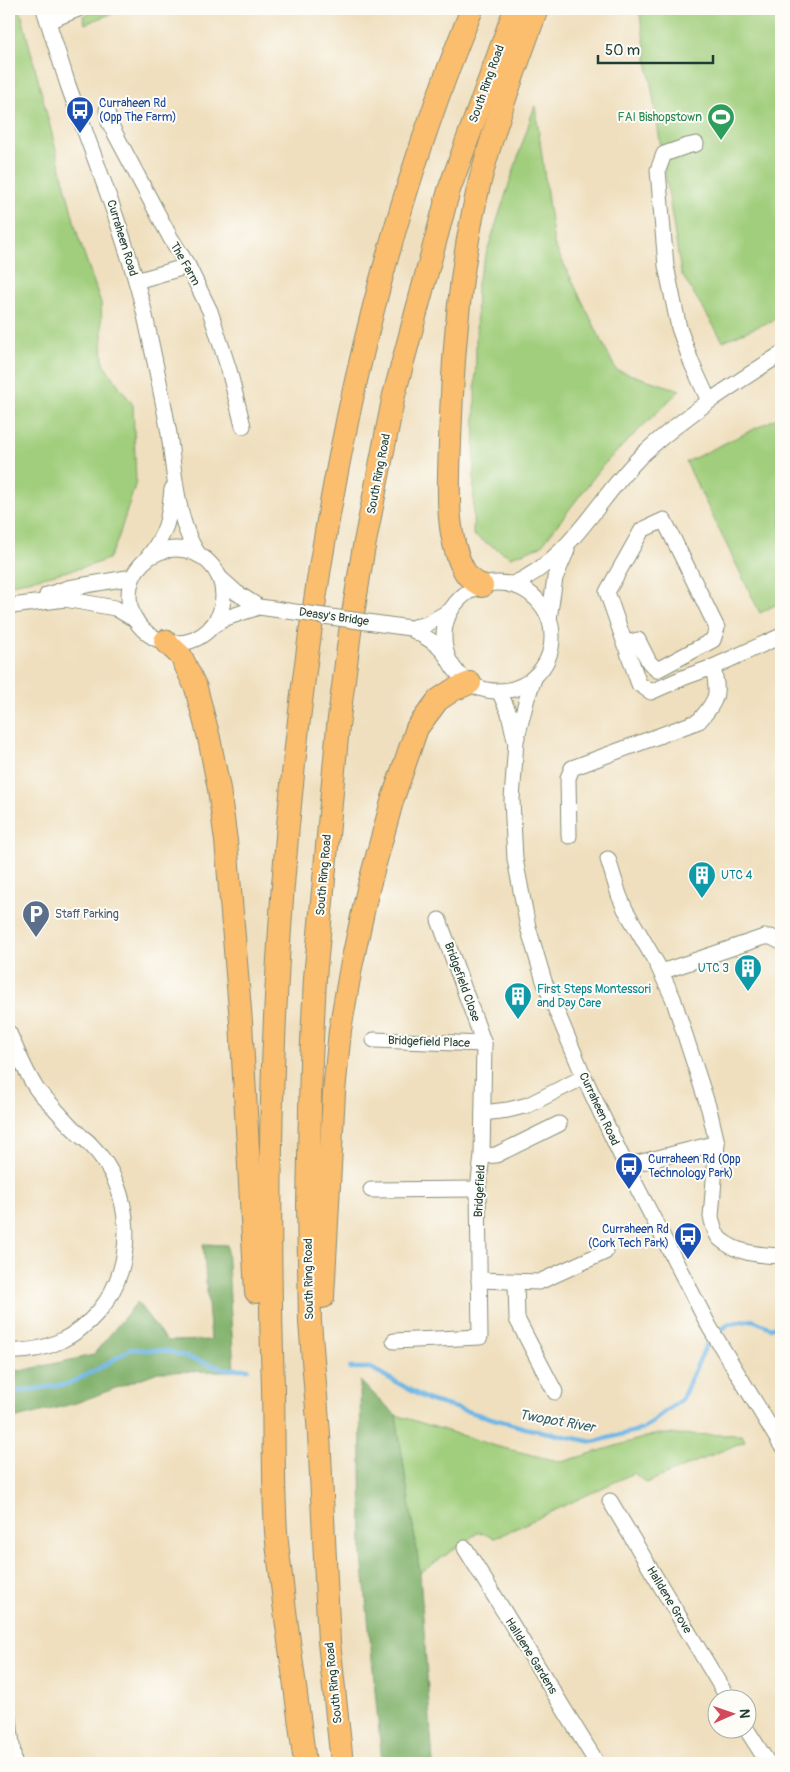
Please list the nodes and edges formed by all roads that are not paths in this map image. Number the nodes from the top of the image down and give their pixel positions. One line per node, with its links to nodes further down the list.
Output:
1 (78, 9): 5 (street)
2 (472, 9): 63 (highway)
3 (515, 9): 60 (highway, South Ring Road)
4 (537, 9): 20 (highway)
5 (46, 15): 9 (street, Curraheen Road)
6 (107, 110): 8 (street, The Farm)
7 (696, 144): 11 (street)
8 (188, 266): 9 (street); 12 (street, The Farm)
9 (136, 281): 13 (street, Curraheen Road)
10 (781, 354): 11 (street)
11 (709, 401): 14 (street)
12 (243, 426)
13 (174, 475): 15 (street, Curraheen Road); 16 (street, Curraheen Road)
14 (569, 544): 19 (street); 24 (street)
15 (198, 555): 16 (street, Curraheen Road); 18 (street, Curraheen Road)
16 (148, 559): 17 (street, Curraheen Road)
17 (133, 577): 21 (street); 25 (street)
18 (219, 577): 22 (street, Curraheen Road); 26 (street)
19 (511, 585): 20 (street, Curraheen Road); 24 (street, Curraheen Road)
20 (482, 586): 23 (street, Curraheen Road)
21 (10, 607): 25 (street)
22 (259, 607): 26 (street); 27 (street, Deasy's Bridge, bridge)
23 (451, 610): 27 (street, Curraheen Road); 31 (street)
24 (549, 619): 33 (street, Curraheen Road)
25 (136, 620): 29 (street)
26 (212, 626): 29 (street)
27 (410, 628): 31 (street)
28 (781, 636): 32 (street)
29 (165, 641): 63 (highway)
30 (624, 644): 30 (street); 32 (street)
31 (449, 660): 34 (street)
32 (713, 667): 37 (street)
33 (535, 676): 35 (street, Curraheen Road); 36 (street, Curraheen Road)
34 (470, 683): 35 (street); 60 (highway)
35 (499, 691): 36 (street, Curraheen Road)
36 (516, 741): 45 (street, Curraheen Road)
37 (569, 836)
38 (608, 859): 41 (street)
39 (440, 920): 44 (street, Bridgefield Close)
40 (781, 942): 41 (street)
41 (661, 972): 48 (street)
42 (10, 1038): 58 (street)
43 (374, 1040): 44 (street, Bridgefield Place)
44 (484, 1044): 46 (street, Bridgefield)
45 (584, 1077): 46 (street); 50 (street, Curraheen Road)
46 (483, 1113): 49 (street, Bridgefield)
47 (559, 1124): 49 (street)
48 (717, 1143): 50 (street); 54 (street)
49 (482, 1156): 51 (street, Bridgefield)
50 (626, 1166): 61 (street, Curraheen Road)
51 (478, 1189): 52 (street); 55 (street, Bridgefield)
52 (371, 1190)
53 (605, 1252): 56 (street)
54 (781, 1256)
55 (479, 1280): 56 (street); 57 (street, Bridgefield)
56 (516, 1282): 59 (street)
57 (394, 1341)
58 (9, 1352)
59 (555, 1392)
60 (319, 1434): 70 (highway, South Ring Road)
61 (781, 1445)
62 (610, 1501): 65 (street, Halldene Grove)
63 (276, 1535): 69 (highway)
64 (465, 1548): 71 (street, Halldene Gardens)
65 (723, 1690)
66 (9, 1718): 68 (street)
67 (753, 1740): 72 (street)
68 (14, 1763)
69 (305, 1763)
70 (342, 1763)
71 (597, 1763)
72 (768, 1763)

